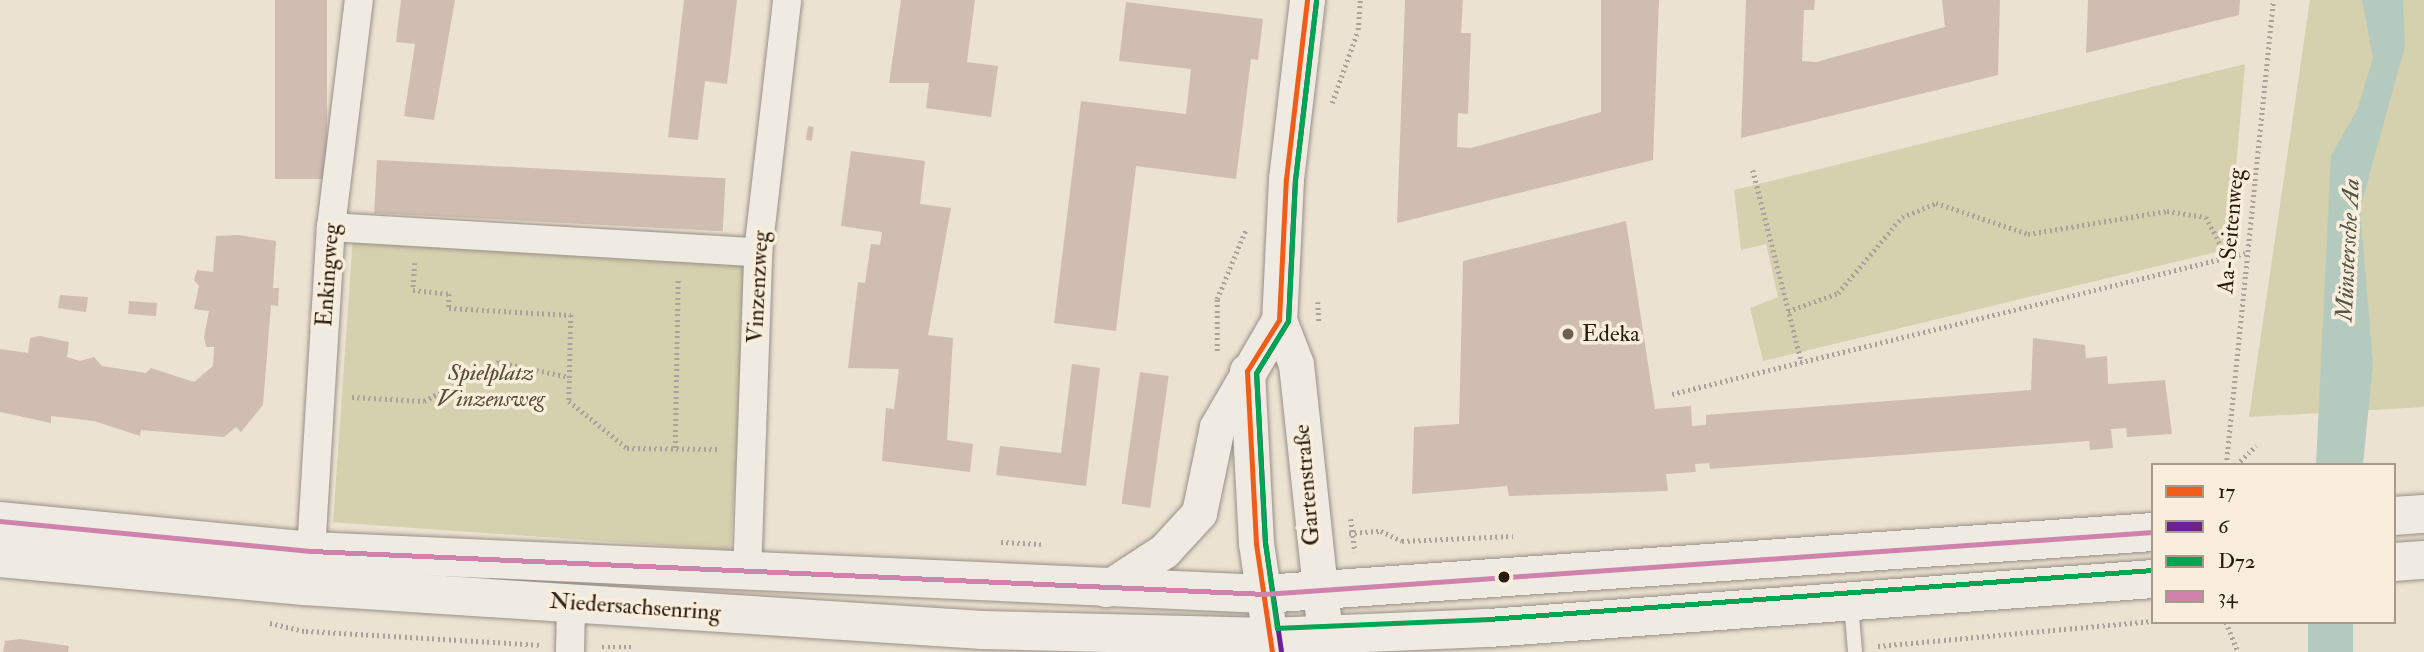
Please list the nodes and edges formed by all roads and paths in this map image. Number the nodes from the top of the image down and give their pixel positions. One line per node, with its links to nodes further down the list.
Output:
1 (359, 0): 9 (street, Enkingweg)
2 (788, 0): 12 (street, Vinzenzweg)
3 (1307, 0): 17 (street, Gartenstraße)
4 (1360, 0): 6 (path)
5 (2273, 0): 13 (path, Aa-Seitenweg)
6 (1329, 114)
7 (1753, 170): 16 (path)
8 (1250, 219): 20 (path)
9 (331, 227): 10 (street); 23 (street, Enkingweg)
10 (417, 233): 11 (street); 21 (path)
11 (678, 248): 12 (street); 25 (path)
12 (758, 252): 26 (street, Vinzenzweg)
13 (2245, 253): 14 (path); 27 (path, Aa-Seitenweg)
14 (2227, 257): 16 (path); 19 (path)
15 (1318, 287): 18 (path)
16 (1788, 311): 19 (path)
17 (1279, 320): 20 (street, Gartenstraße); 38 (street, Gartenstraße)
18 (1319, 327)
19 (1802, 363): 22 (path)
20 (1232, 368): 37 (street, Gartenstraße); 39 (street)
21 (569, 377): 23 (path); 25 (path)
22 (1672, 394)
23 (320, 396): 33 (street, Enkingweg)
24 (2256, 446): 28 (path)
25 (675, 448): 26 (path)
26 (752, 449): 35 (street, Vinzenzweg)
27 (2226, 463)
28 (2237, 463)
29 (1345, 509): 31 (path)
30 (0, 521): 33 (main road, Niedersachsenring)
31 (1355, 532)
32 (2151, 532): 38 (main road, Niedersachsenring)
33 (312, 551): 35 (main road, Niedersachsenring)
34 (0, 558): 41 (main road, Niedersachsenring)
35 (747, 575): 37 (main road, Niedersachsenring)
36 (2151, 579): 40 (main road, Niedersachsenring)
37 (1106, 589): 39 (main road, Niedersachsenring)
38 (1318, 593): 39 (main road, Niedersachsenring); 46 (street, Gartenstraße)
39 (1264, 594): 45 (street)
40 (1851, 601): 44 (main road, Niedersachsenring); 47 (lane)
41 (571, 603): 45 (main road, Niedersachsenring); 48 (street)
42 (2151, 621): 47 (path)
43 (2227, 624): 50 (path)
44 (1489, 628): 46 (main road, Niedersachsenring); 49 (street)
45 (1271, 644): 46 (main road, Niedersachsenring)
46 (1326, 644)
47 (1854, 650)
48 (569, 652)
49 (1459, 652)
50 (2238, 652)

